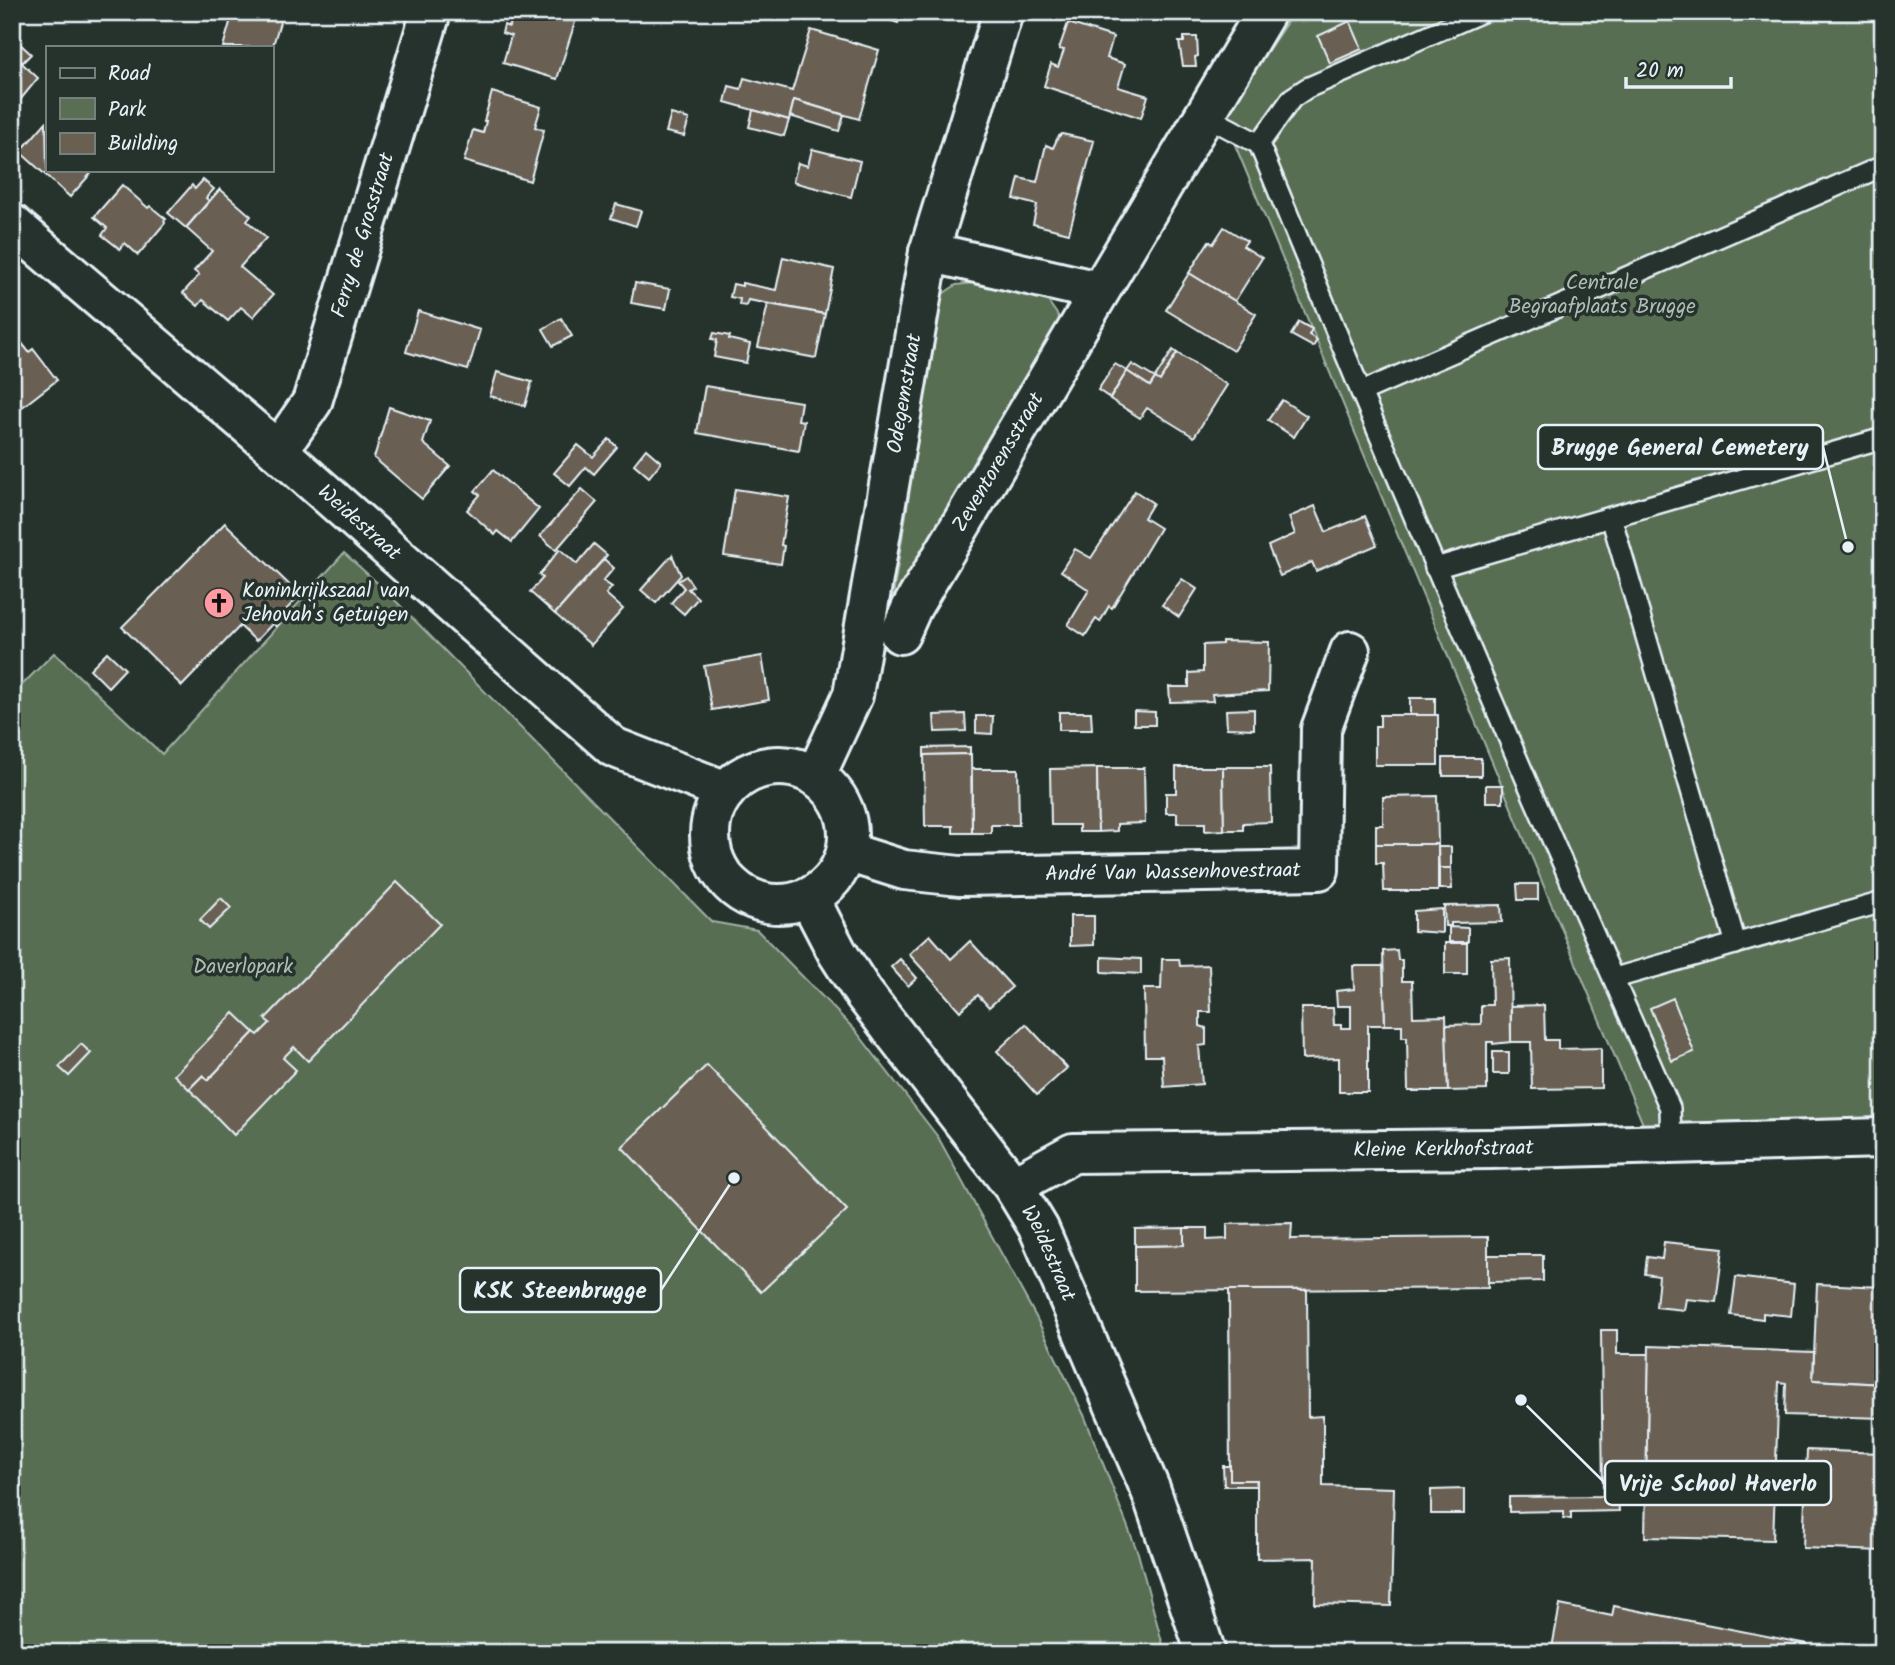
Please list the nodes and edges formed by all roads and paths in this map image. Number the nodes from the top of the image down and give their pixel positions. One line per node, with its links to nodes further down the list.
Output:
1 (431, 12): 13 (street, Ferry de Grosstraat)
2 (1003, 12): 9 (street, Odegemstraat)
3 (1266, 12): 5 (street, Zeventorensstraat)
4 (1477, 13): 6 (lane)
5 (1204, 115): 6 (lane); 10 (street, Zeventorensstraat)
6 (1259, 144): 11 (lane)
7 (1883, 166): 11 (lane)
8 (12, 224): 13 (street, Weidestraat)
9 (929, 252): 10 (street); 18 (street, Odegemstraat)
10 (1098, 291): 16 (street, Zeventorensstraat)
11 (1361, 392): 15 (lane)
12 (1883, 438): 14 (lane)
13 (278, 451): 19 (street, Weidestraat)
14 (1611, 517): 15 (lane); 23 (lane)
15 (1436, 568): 24 (lane)
16 (900, 634)
17 (1350, 651): 20 (street, André Van Wassenhovestraat)
18 (816, 775): 19 (street); 20 (street)
19 (726, 791): 21 (street)
20 (847, 852): 21 (street)
21 (809, 898): 27 (street, Weidestraat)
22 (1883, 902): 23 (lane)
23 (1736, 944): 24 (lane)
24 (1615, 978): 26 (lane)
25 (1883, 1138): 26 (street, Kleine Kerkhofstraat)
26 (1671, 1144): 27 (street, Kleine Kerkhofstraat)
27 (1013, 1186): 28 (street, Weidestraat)
28 (1206, 1653)

